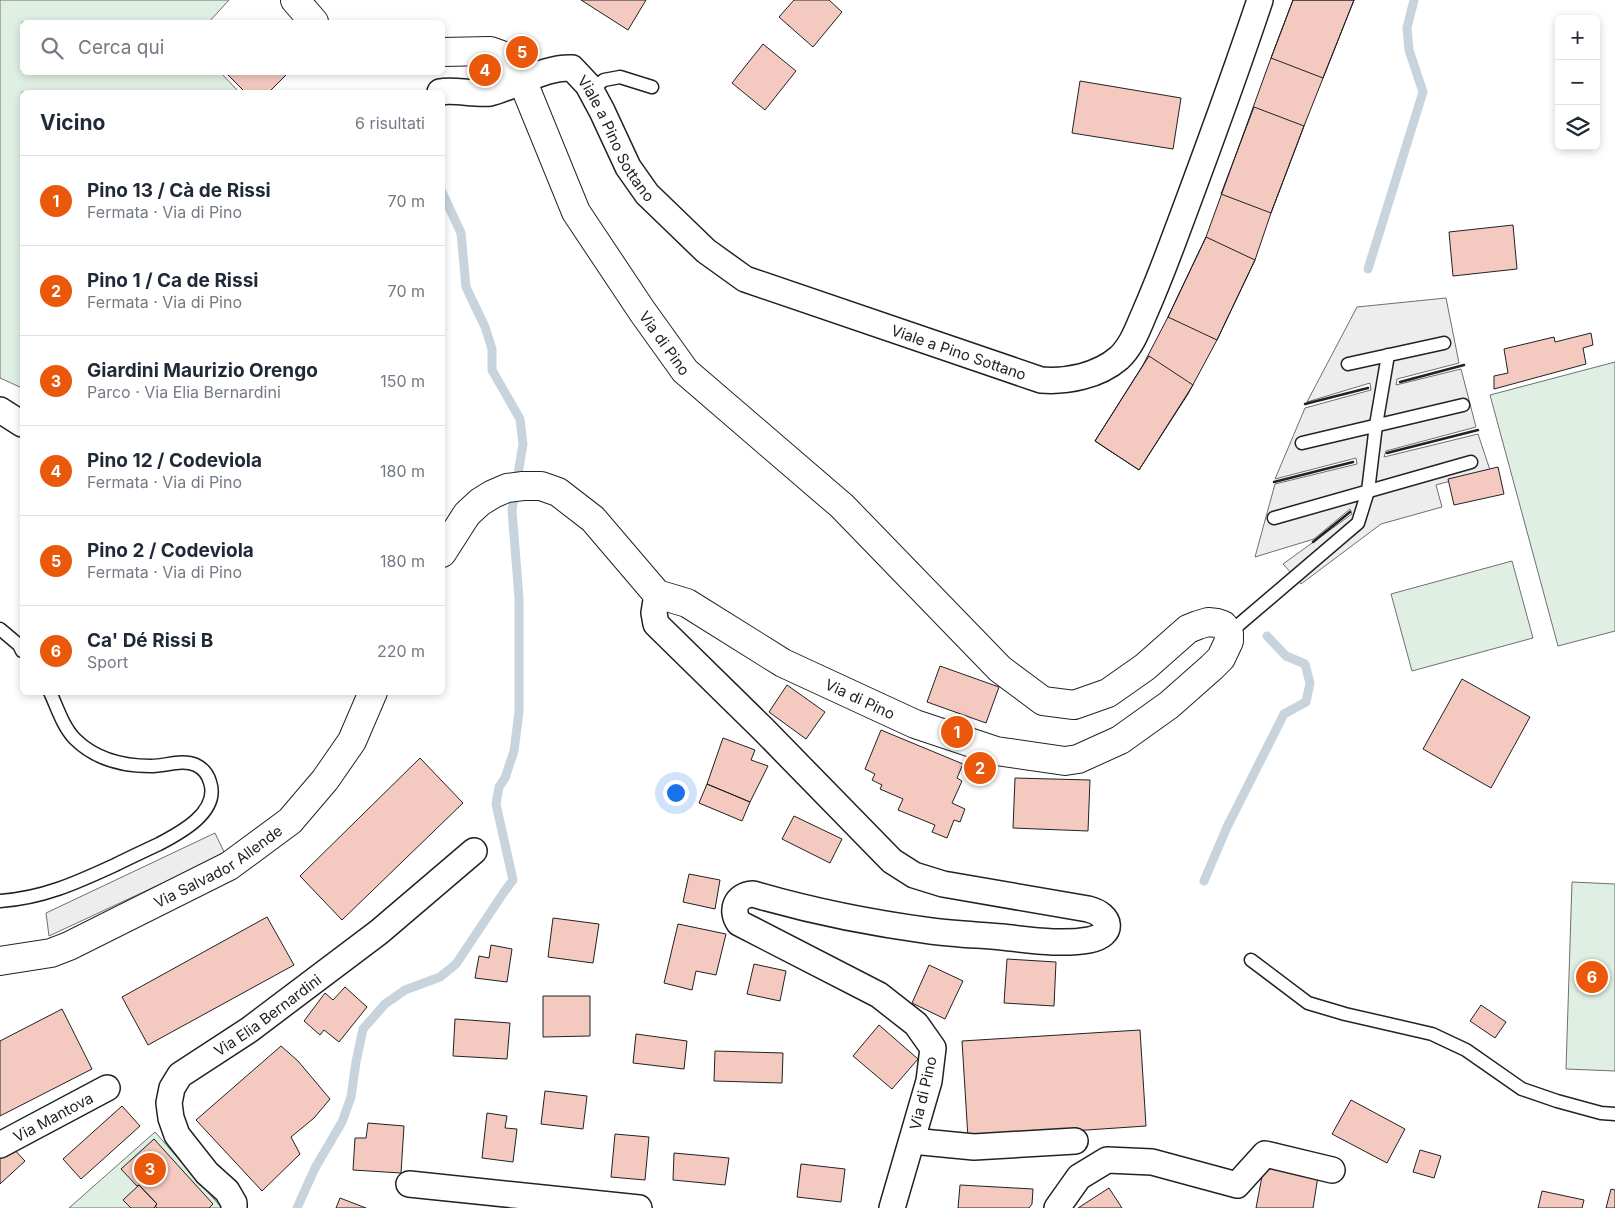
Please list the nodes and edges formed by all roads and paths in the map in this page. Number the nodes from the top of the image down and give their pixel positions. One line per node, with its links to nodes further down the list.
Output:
1 (295, 0): 3 (street)
2 (1260, 0): 7 (street, Viale a Pino Sottano)
3 (312, 20)
4 (445, 52): 5 (street, Via di Pino)
5 (523, 82): 7 (street, Viale a Pino Sottano); 8 (street, Viale a Pino Sottano); 23 (street, Via di Pino)
6 (652, 87): 7 (lane)
7 (591, 90)
8 (445, 91)
9 (1444, 343): 10 (lane)
10 (1388, 355): 11 (lane); 15 (lane)
11 (1348, 364)
12 (1463, 404): 15 (lane)
13 (0, 410): 14 (street)
14 (20, 423)
15 (1376, 425): 16 (lane); 18 (lane)
16 (1302, 443)
17 (1471, 462): 18 (lane)
18 (1368, 491): 19 (lane); 23 (lane)
19 (1274, 518)
20 (445, 548): 21 (street)
21 (657, 594): 23 (street, Via di Pino); 33 (street, Via di Pino)
22 (0, 629): 24 (lane)
23 (1229, 633)
24 (20, 648)
25 (51, 695): 28 (lane)
26 (372, 695): 30 (street, Via Salvador Allende)
27 (474, 852): 39 (street, Via Elia Bernardini)
28 (0, 901)
29 (1251, 960): 32 (lane)
30 (0, 961)
31 (107, 1088): 35 (street, Via Mantova)
32 (1615, 1114)
33 (912, 1141): 34 (street, Via di Pino); 41 (street, Via di Pino)
34 (1075, 1141)
35 (0, 1145)
36 (1332, 1170): 42 (street)
37 (410, 1184): 38 (street)
38 (554, 1204): 40 (street)
39 (234, 1208)
40 (639, 1208)
41 (892, 1208)
42 (1058, 1208)

